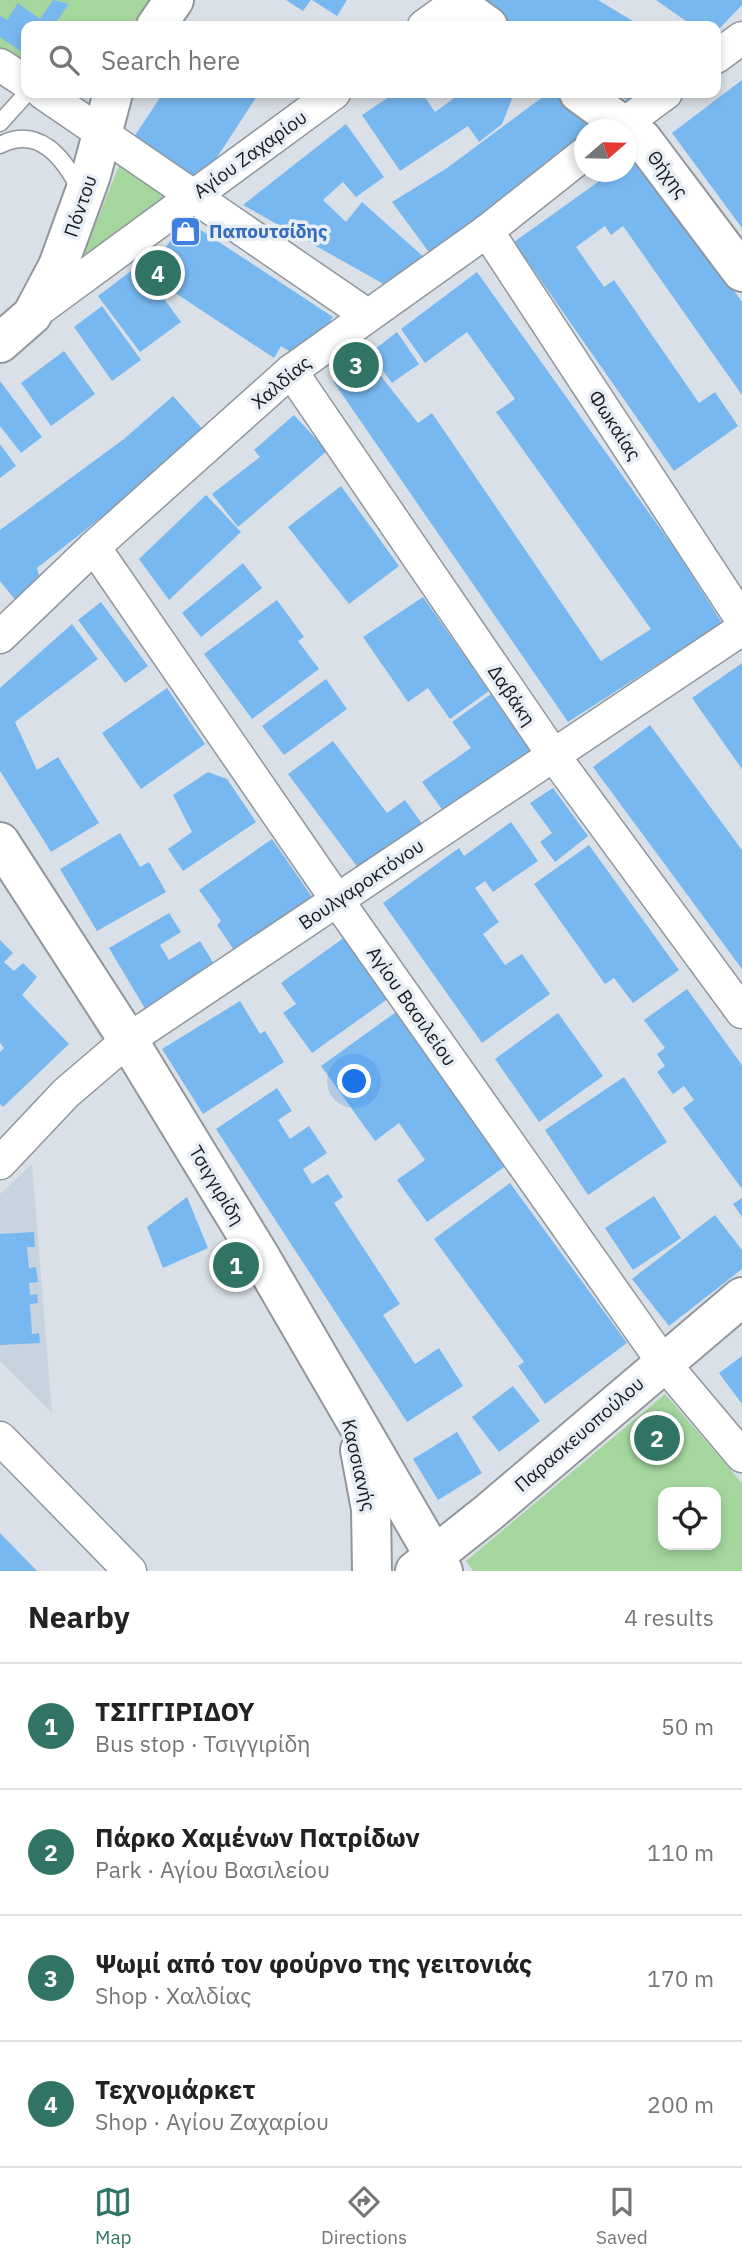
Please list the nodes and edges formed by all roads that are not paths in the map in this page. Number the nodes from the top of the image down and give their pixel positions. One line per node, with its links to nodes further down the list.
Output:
1 (174, 0): 3 (main road)
2 (454, 1): 4 (street); 5 (main road)
3 (159, 21)
4 (430, 21)
5 (481, 21)
6 (742, 38): 7 (street)
7 (721, 53)
8 (0, 65): 9 (street)
9 (21, 79)
10 (22, 98): 18 (lane)
11 (51, 98): 19 (street)
12 (112, 98): 19 (main road, Πόντου)
13 (327, 98): 24 (street, Αγίου Ζαχαρίου)
14 (585, 98): 16 (main road, Θήχης)
15 (659, 98): 17 (street)
16 (610, 119)
17 (631, 119)
18 (0, 123)
19 (102, 131): 23 (main road, Πόντου); 24 (street)
20 (637, 136): 26 (main road, Θήχης)
21 (0, 145): 23 (lane)
22 (574, 163): 25 (street, Χαλδίας)
23 (84, 197): 27 (main road, Πόντου)
24 (192, 197): 27 (street, Αγίου Ζαχαρίου); 28 (street)
25 (487, 231): 28 (street, Χαλδίας); 32 (street, Φωκαίας)
26 (742, 272)
27 (32, 315): 29 (main road, Αγίου Ζαχαρίου)
28 (367, 315): 30 (street, Χαλδίας)
29 (0, 343)
30 (291, 371): 31 (street, Χαλδίας); 35 (street, Δαβάκη)
31 (94, 547): 34 (street, Χαλδίας); 37 (street, Αγίου Βασιλείου)
32 (742, 620)
33 (742, 629): 35 (street, Βουλγαροκτόνου)
34 (0, 637)
35 (554, 756): 37 (street, Βουλγαροκτόνου); 38 (street, Δαβάκη)
36 (0, 842): 39 (main road, Τσιγγιρίδη)
37 (337, 900): 39 (street, Βουλγαροκτόνου); 42 (street, Αγίου Βασιλείου)
38 (742, 1012)
39 (128, 1040): 40 (street, Βουλγαροκτόνου); 43 (main road, Τσιγγιρίδη)
40 (0, 1163)
41 (742, 1297): 42 (main road, Παρασκευοπούλου)
42 (663, 1362): 45 (street, Αγίου Βασιλείου); 46 (main road, Παρασκευοπούλου)
43 (344, 1402): 46 (main road, Τσιγγιρίδη); 48 (main road, Κασσιανής)
44 (0, 1438): 47 (street)
45 (742, 1456)
46 (430, 1566)
47 (130, 1571)
48 (372, 1571)

